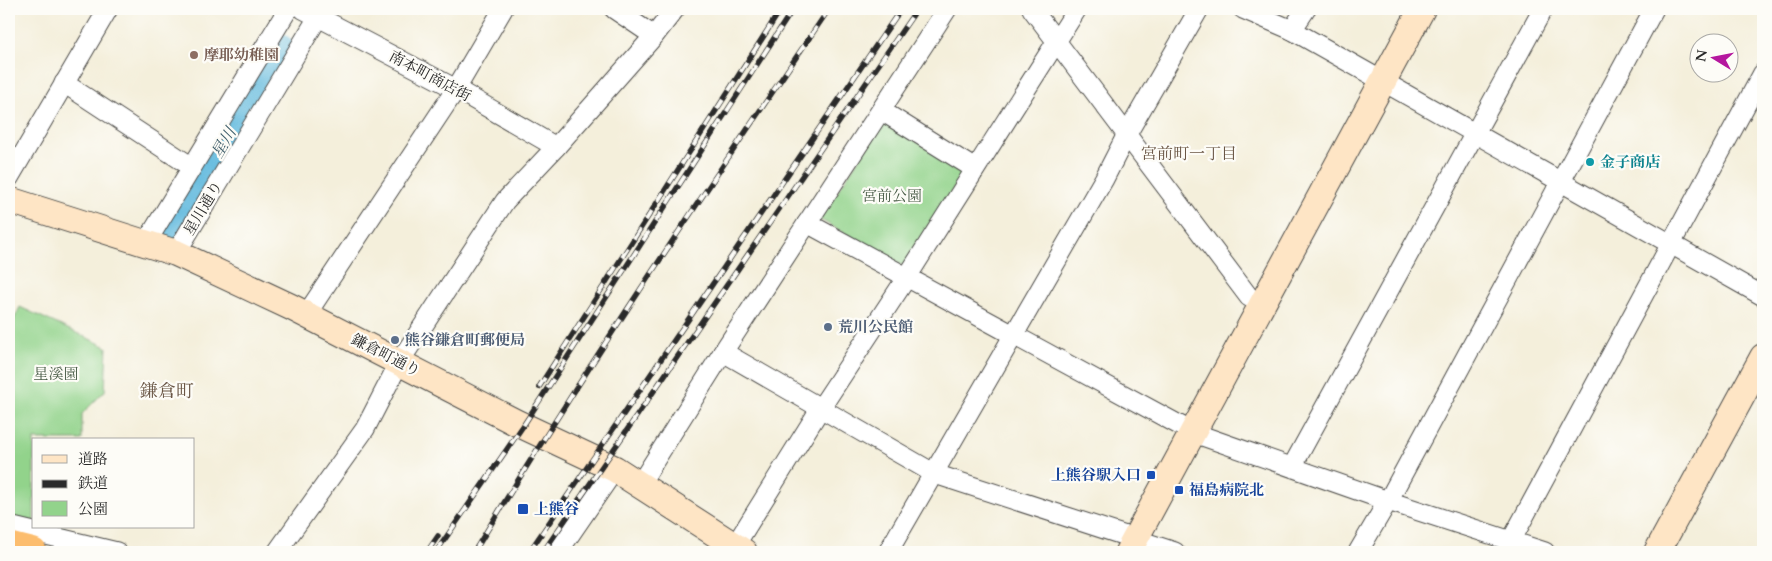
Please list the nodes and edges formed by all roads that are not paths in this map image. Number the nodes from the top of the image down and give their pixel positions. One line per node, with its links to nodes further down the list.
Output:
1 (108, 9): 21 (street)
2 (288, 9): 27 (street, 星川通り)
3 (503, 9): 22 (street)
4 (614, 9): 17 (street)
5 (675, 9): 17 (street)
6 (947, 9): 23 (street)
7 (1032, 9): 18 (street)
8 (1077, 9): 18 (street)
9 (1199, 9): 24 (street)
10 (1243, 9): 16 (street)
11 (1306, 9): 16 (street)
12 (1422, 9): 20 (street)
13 (1542, 9): 25 (street)
14 (1654, 9): 30 (street)
15 (315, 12): 22 (street, 南本町商店街); 35 (street, 星川通り)
16 (1292, 30): 20 (street)
17 (654, 36): 26 (street)
18 (1056, 42): 24 (street); 28 (street)
19 (1763, 73): 33 (street)
20 (1382, 82): 25 (street); 38 (street)
21 (64, 83): 27 (street); 29 (street)
22 (456, 89): 26 (street, 南本町商店街); 39 (street)
23 (882, 111): 28 (street); 32 (street)
24 (1127, 134): 38 (street); 40 (street)
25 (1474, 134): 30 (street); 46 (street)
26 (556, 147): 43 (street)
27 (192, 167): 34 (street, 星川通り)
28 (975, 169): 36 (street)
29 (9, 178)
30 (1560, 180): 33 (street); 50 (street)
31 (9, 200): 34 (street, 鎌倉町通り)
32 (807, 223): 36 (street); 41 (street)
33 (1670, 243): 37 (street); 52 (street)
34 (146, 244): 35 (street, 鎌倉町通り)
35 (176, 253): 39 (street, 鎌倉町通り)
36 (907, 277): 40 (street); 44 (street)
37 (1763, 296)
38 (1263, 305): 45 (street)
39 (306, 315): 43 (street, 鎌倉町通り)
40 (1013, 334): 45 (street); 48 (street)
41 (723, 352): 44 (street); 49 (street)
42 (1763, 357): 64 (street)
43 (400, 361): 47 (street, 鎌倉町通り); 58 (street)
44 (820, 408): 48 (street); 55 (street)
45 (1194, 433): 46 (street); 54 (street)
46 (1292, 467): 50 (street)
47 (615, 469): 49 (street, 鎌倉町通り); 59 (street)
48 (935, 474): 54 (street); 60 (street)
49 (640, 484): 55 (street, 鎌倉町通り)
50 (1388, 501): 52 (street); 62 (street)
51 (9, 526): 57 (street)
52 (1511, 541): 63 (street)
53 (9, 546): 56 (highway)
54 (1131, 546): 61 (street)
55 (736, 550)
56 (33, 552)
57 (117, 552)
58 (277, 552)
59 (558, 552)
60 (888, 552)
61 (1175, 552)
62 (1358, 552)
63 (1544, 552)
64 (1657, 552)

